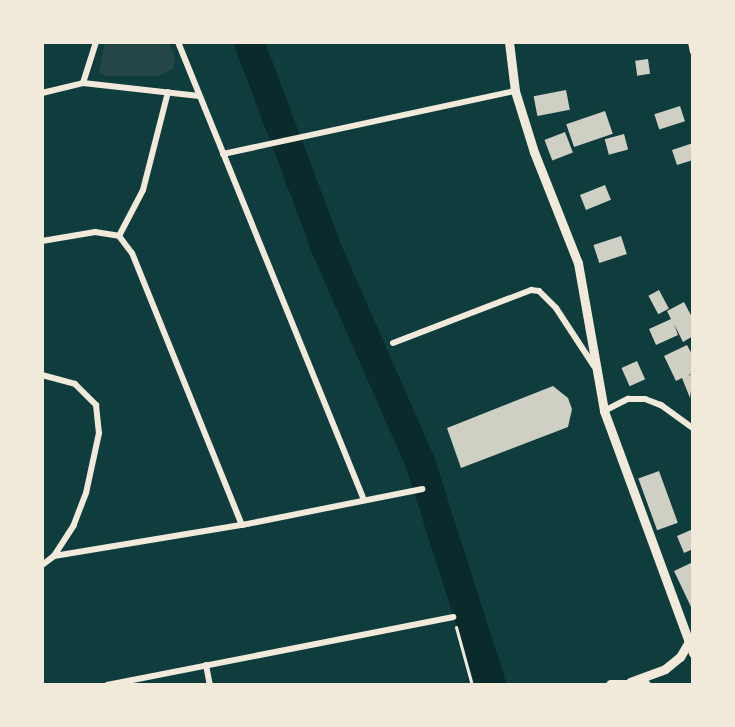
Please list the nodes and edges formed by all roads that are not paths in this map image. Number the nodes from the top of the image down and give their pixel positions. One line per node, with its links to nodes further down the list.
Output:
1 (96, 42): 6 (street)
2 (178, 42): 10 (street)
3 (509, 42): 7 (street)
4 (691, 42): 5 (street)
5 (693, 52)
6 (83, 83): 8 (street); 9 (street)
7 (515, 91): 11 (street); 15 (street)
8 (168, 92): 10 (street); 12 (street)
9 (42, 93)
10 (199, 96): 11 (street)
11 (223, 154): 20 (street)
12 (119, 236): 13 (street); 21 (street)
13 (42, 241)
14 (393, 343): 15 (street)
15 (594, 367): 17 (street)
16 (42, 375): 22 (street)
17 (604, 411): 18 (street); 25 (street)
18 (693, 428)
19 (422, 489): 20 (street)
20 (363, 497): 21 (street)
21 (242, 525): 22 (street)
22 (54, 556): 23 (street)
23 (42, 565)
24 (453, 616): 27 (street)
25 (688, 643): 26 (street); 28 (street)
26 (693, 653)
27 (206, 665): 29 (street); 30 (street)
28 (627, 683): 31 (main road); 32 (main road)
29 (107, 685)
30 (210, 685)
31 (611, 685)
32 (646, 685)

